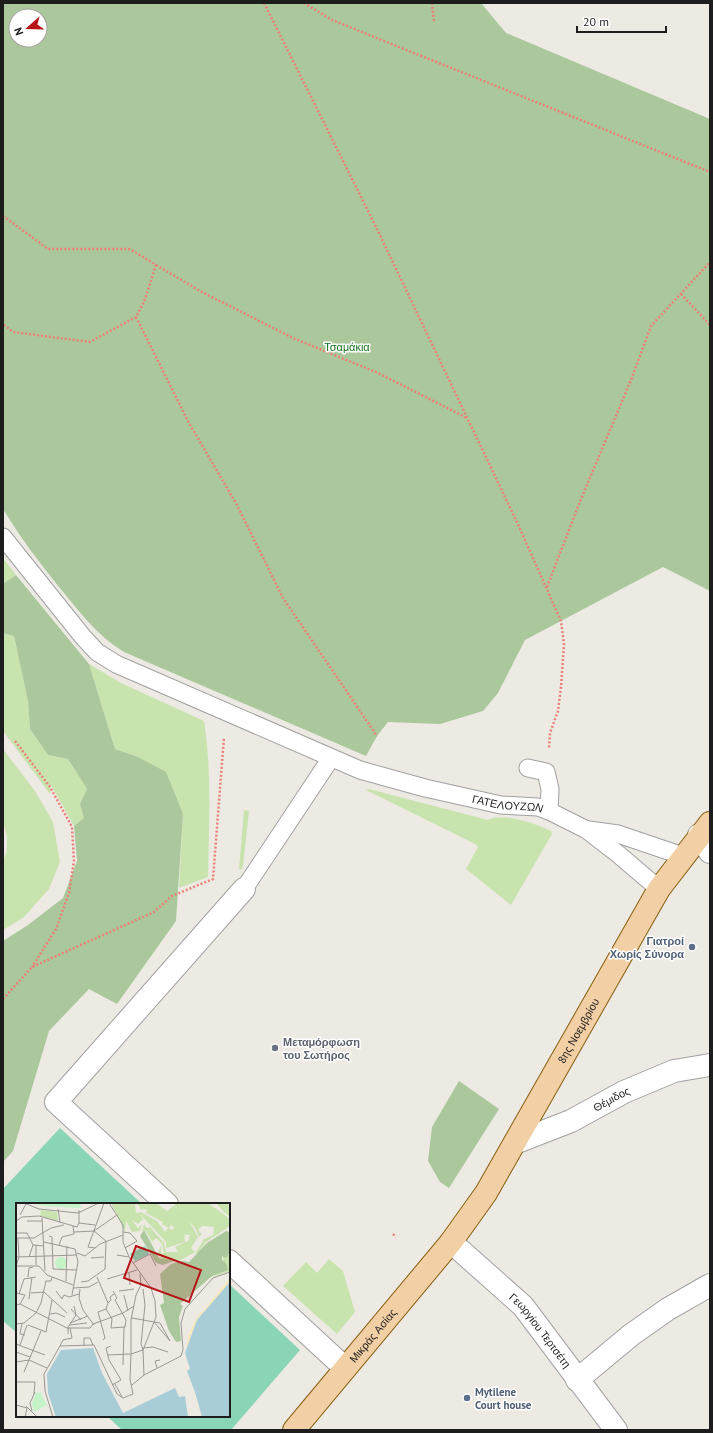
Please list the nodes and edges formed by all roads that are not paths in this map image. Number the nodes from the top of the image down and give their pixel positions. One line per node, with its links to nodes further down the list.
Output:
1 (3, 537): 2 (lane, ΓΑΤΕΛΟΥΖΩΝ)
2 (331, 758): 4 (lane, ΓΑΤΕΛΟΥΖΩΝ); 8 (lane)
3 (528, 768): 4 (lane)
4 (549, 811): 5 (lane, ΓΑΤΕΛΟΥΖΩΝ)
5 (587, 830): 7 (lane, ΓΑΤΕΛΟΥΖΩΝ); 9 (lane, ΓΑΤΕΛΟΥΖΩΝ)
6 (706, 837): 7 (main road, 8ης Νοεμβρίου)
7 (683, 856): 9 (main road, 8ης Νοεμβρίου)
8 (244, 888): 12 (street)
9 (659, 889): 11 (main road, 8ης Νοεμβρίου)
10 (710, 1064): 11 (street, Θέμιδος)
11 (516, 1142): 13 (main road, 8ης Νοεμβρίου)
12 (166, 1203)
13 (451, 1242): 16 (main road, Μικράς Ασίας); 17 (street, Γεωργίου Τερτσέτη)
14 (230, 1262): 16 (street)
15 (710, 1286): 17 (street)
16 (345, 1368): 18 (main road, Μικράς Ασίας)
17 (577, 1380): 19 (street, Γεωργίου Τερτσέτη)
18 (294, 1430)
19 (616, 1430)

